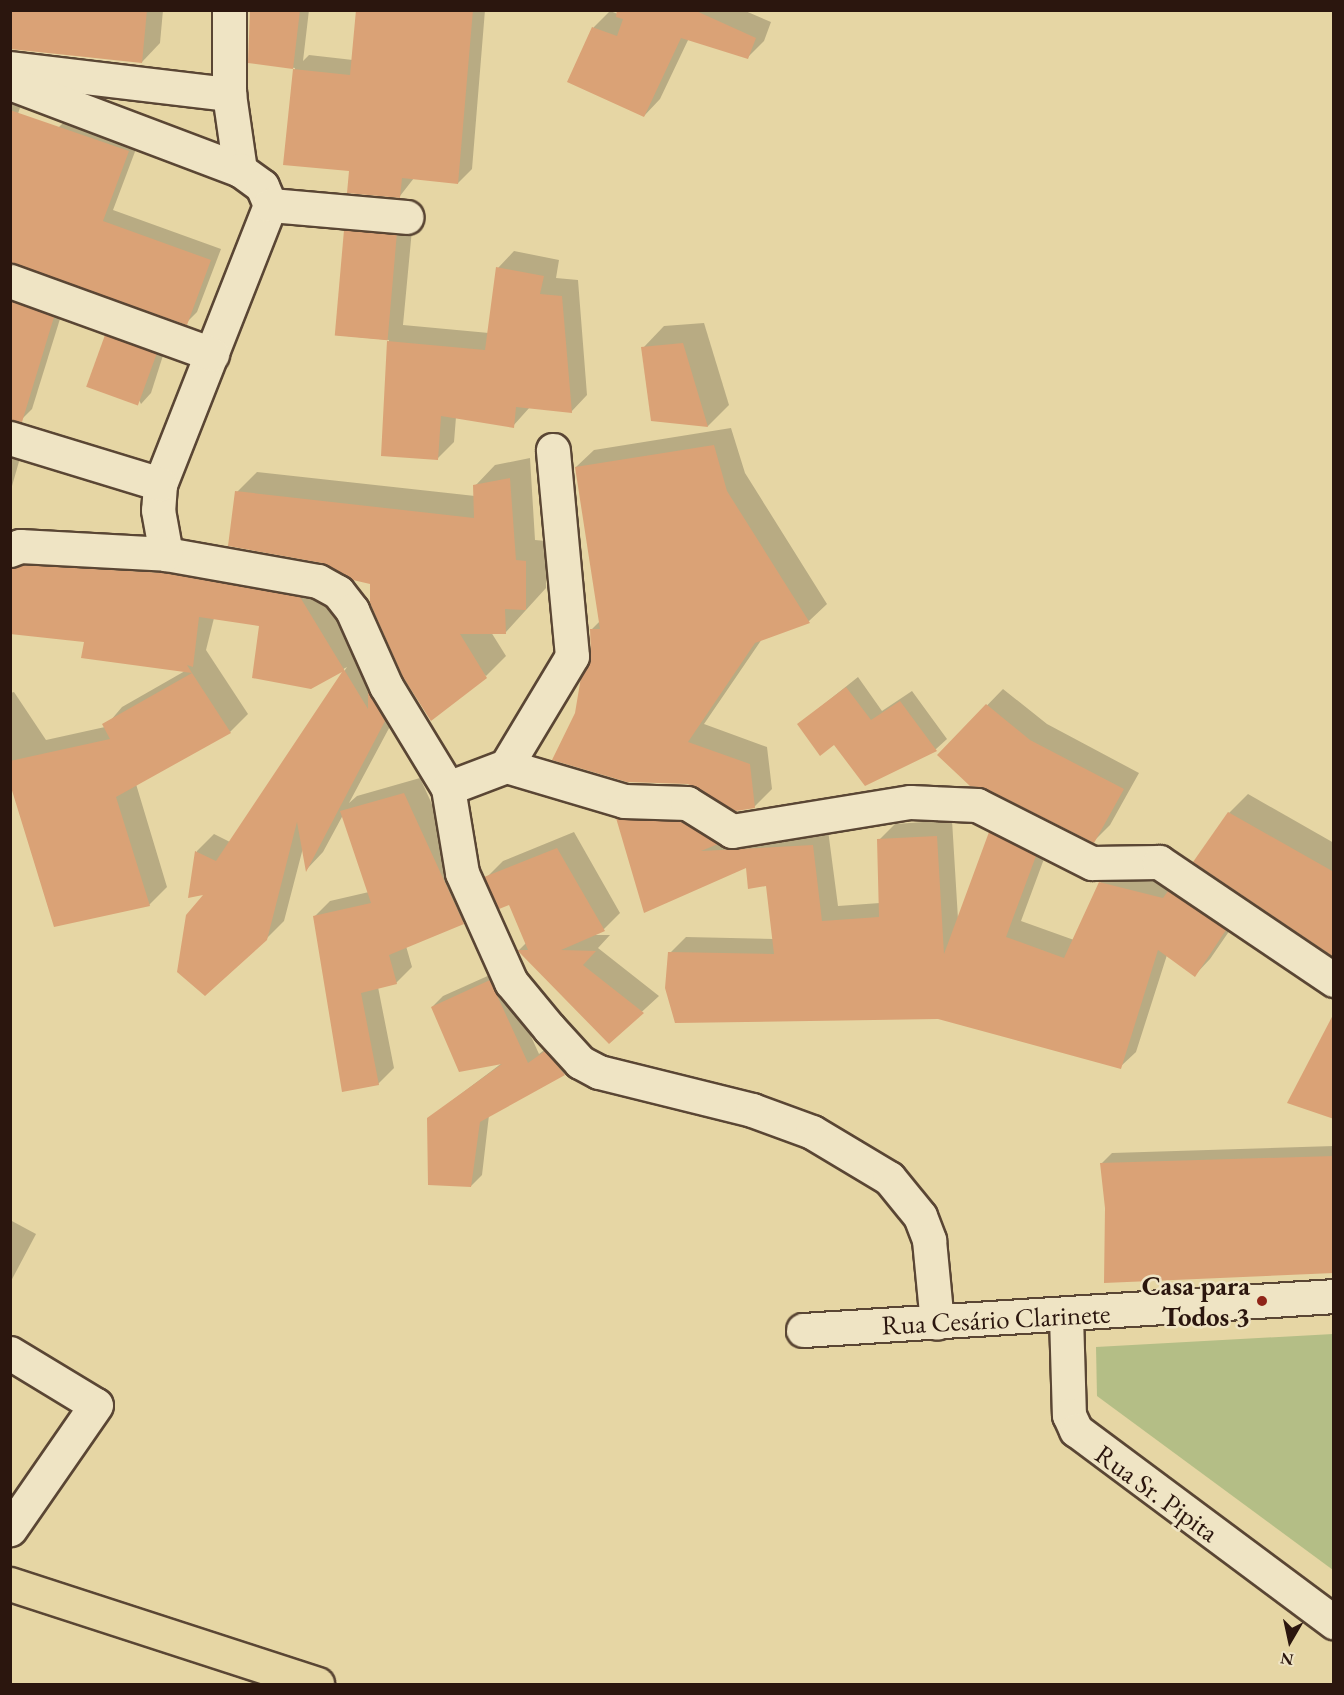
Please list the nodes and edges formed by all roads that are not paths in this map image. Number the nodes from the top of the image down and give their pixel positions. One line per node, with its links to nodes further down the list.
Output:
1 (229, 10): 4 (street)
2 (10, 68): 4 (street)
3 (10, 83): 5 (street)
4 (229, 94): 5 (street)
5 (240, 170): 6 (street)
6 (270, 205): 7 (street); 9 (street)
7 (406, 217)
8 (10, 281): 9 (street)
9 (212, 354): 12 (street)
10 (10, 438): 12 (street)
11 (553, 450): 15 (street)
12 (159, 484): 14 (street)
13 (10, 550): 14 (street)
14 (166, 554): 16 (street)
15 (506, 766): 16 (street); 17 (street)
16 (448, 788): 20 (street)
17 (1334, 980)
18 (1334, 1296): 19 (street, Rua Cesário Clarinete)
19 (1066, 1316): 20 (street, Rua Cesário Clarinete); 25 (street, Rua Sr. Pipita)
20 (937, 1323): 21 (street, Rua Cesário Clarinete)
21 (802, 1330)
22 (10, 1353): 23 (street)
23 (10, 1529)
24 (10, 1584): 26 (main road)
25 (1334, 1622)
26 (317, 1684)

